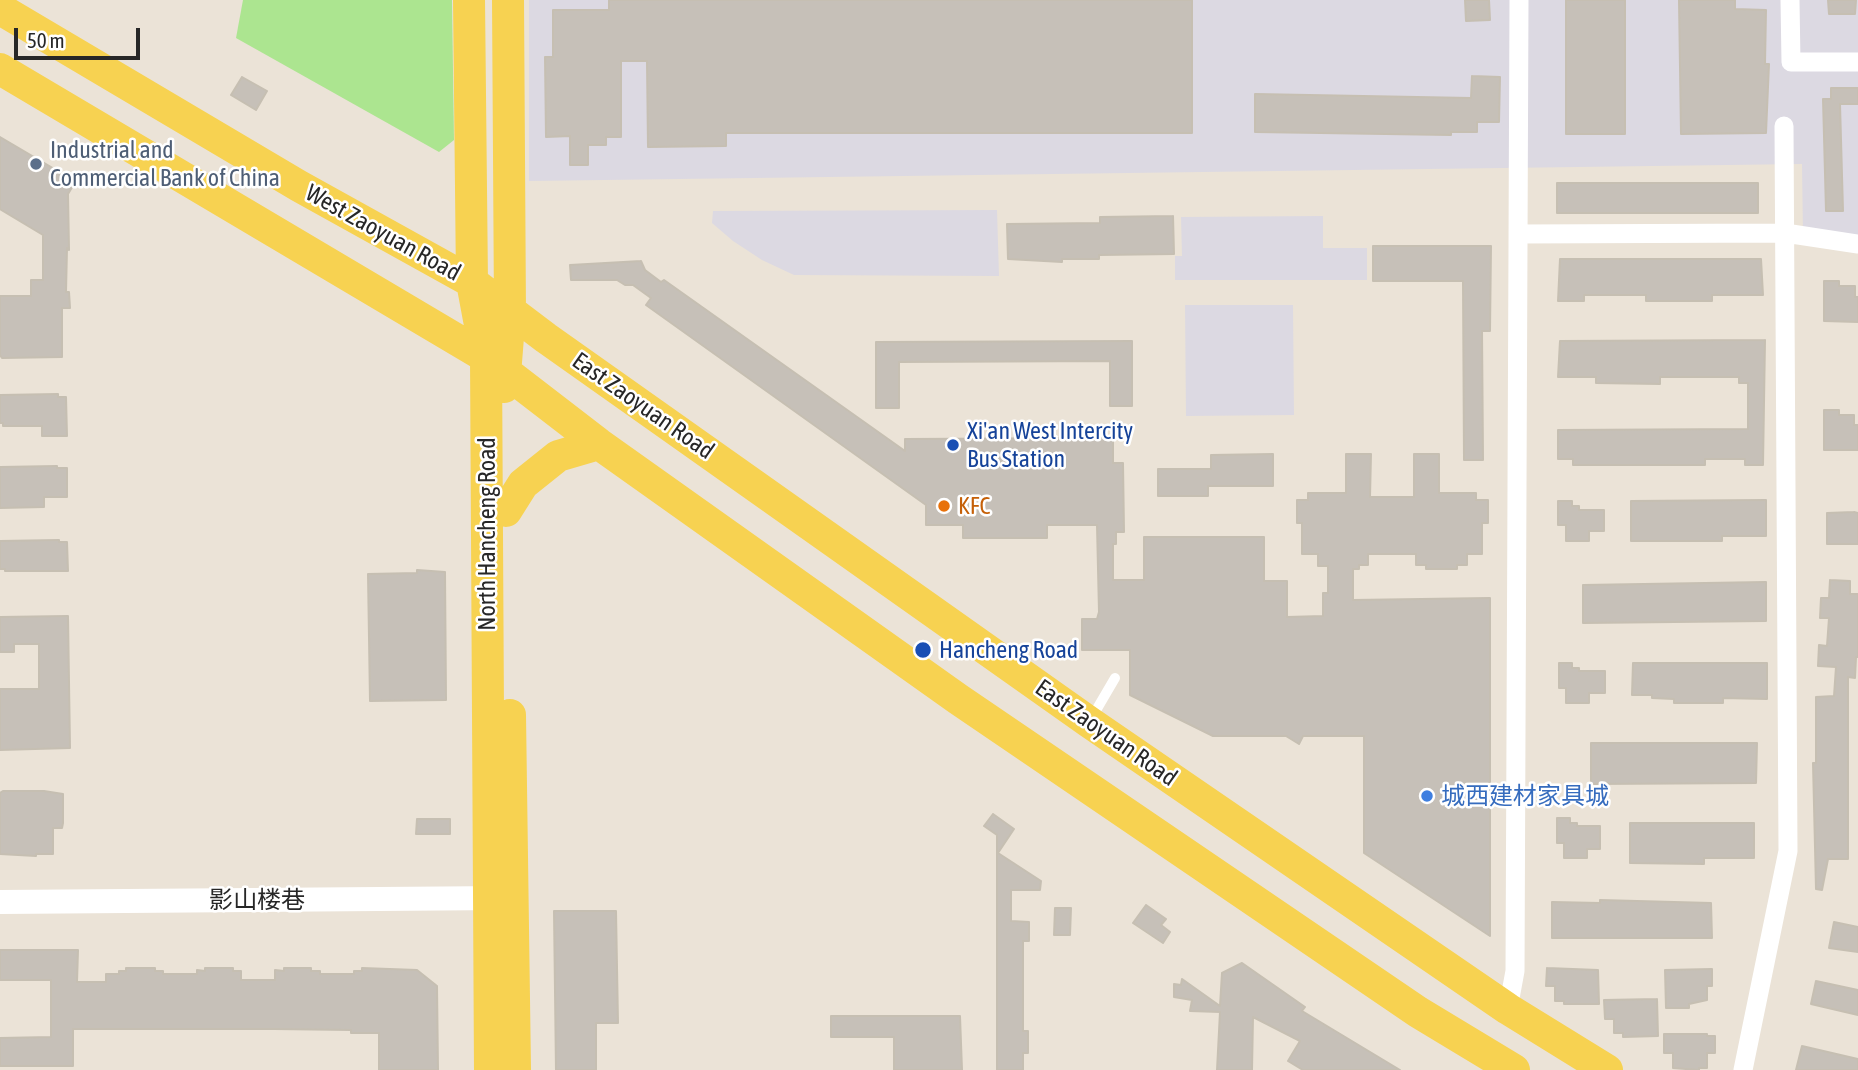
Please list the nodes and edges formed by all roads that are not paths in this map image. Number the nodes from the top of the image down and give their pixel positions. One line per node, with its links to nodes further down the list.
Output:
1 (469, 0): 12 (main road, North Hancheng Road)
2 (508, 0): 13 (main road)
3 (1519, 0): 10 (street)
4 (1790, 0): 6 (street)
5 (0, 9): 12 (main road, West Zaoyuan Road)
6 (1858, 62)
7 (0, 69): 14 (main road)
8 (1784, 126): 9 (street)
9 (1785, 233): 10 (street); 11 (street); 26 (street)
10 (1518, 234): 21 (street)
11 (1858, 244)
12 (472, 282): 13 (main road, West Zaoyuan Road); 14 (main road, North Hancheng Road)
13 (510, 312): 14 (main road); 18 (main road, East Zaoyuan Road)
14 (495, 365): 15 (main road); 16 (main road, North Hancheng Road); 19 (main road, North Hancheng Road)
15 (599, 444): 16 (main road); 24 (main road)
16 (506, 511): 19 (main road, North Hancheng Road)
17 (1115, 678): 18 (lane)
18 (1088, 722): 21 (main road, East Zaoyuan Road)
19 (501, 898): 20 (street, 影山楼巷); 22 (main road, North Hancheng Road); 23 (main road, North Hancheng Road)
20 (0, 902)
21 (1508, 1009): 25 (main road, East Zaoyuan Road)
22 (490, 1070)
23 (515, 1070)
24 (1514, 1070)
25 (1607, 1070)
26 (1743, 1070)

